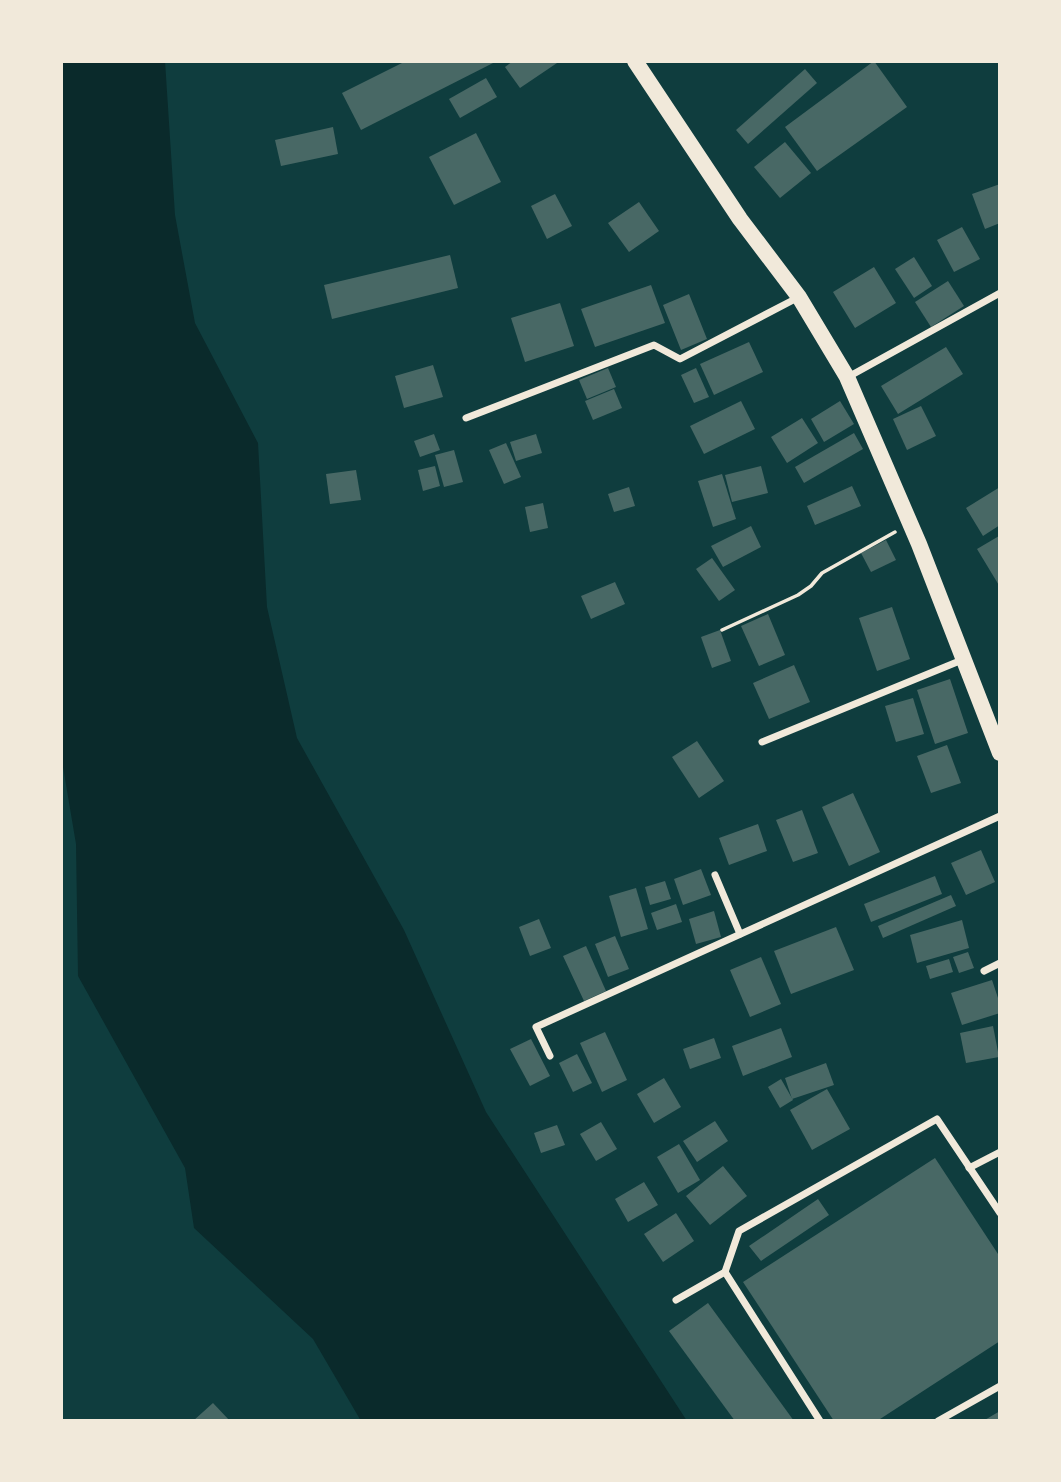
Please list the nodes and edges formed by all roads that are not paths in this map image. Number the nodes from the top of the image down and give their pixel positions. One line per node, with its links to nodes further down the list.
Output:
1 (635, 61): 3 (main road)
2 (1000, 293): 4 (street)
3 (799, 297): 4 (main road); 5 (street)
4 (847, 377): 6 (main road)
5 (466, 418)
6 (964, 659): 7 (street); 8 (main road)
7 (762, 742)
8 (1000, 753)
9 (1000, 816): 11 (street)
10 (715, 876): 11 (street)
11 (740, 934): 14 (street)
12 (1000, 963): 13 (street)
13 (984, 971)
14 (550, 1056)
15 (1000, 1152): 16 (street)
16 (970, 1168): 17 (street); 18 (street)
17 (1000, 1213)
18 (725, 1272): 19 (street); 21 (street)
19 (676, 1300)
20 (1000, 1386): 22 (street)
21 (820, 1421)
22 (937, 1421)

